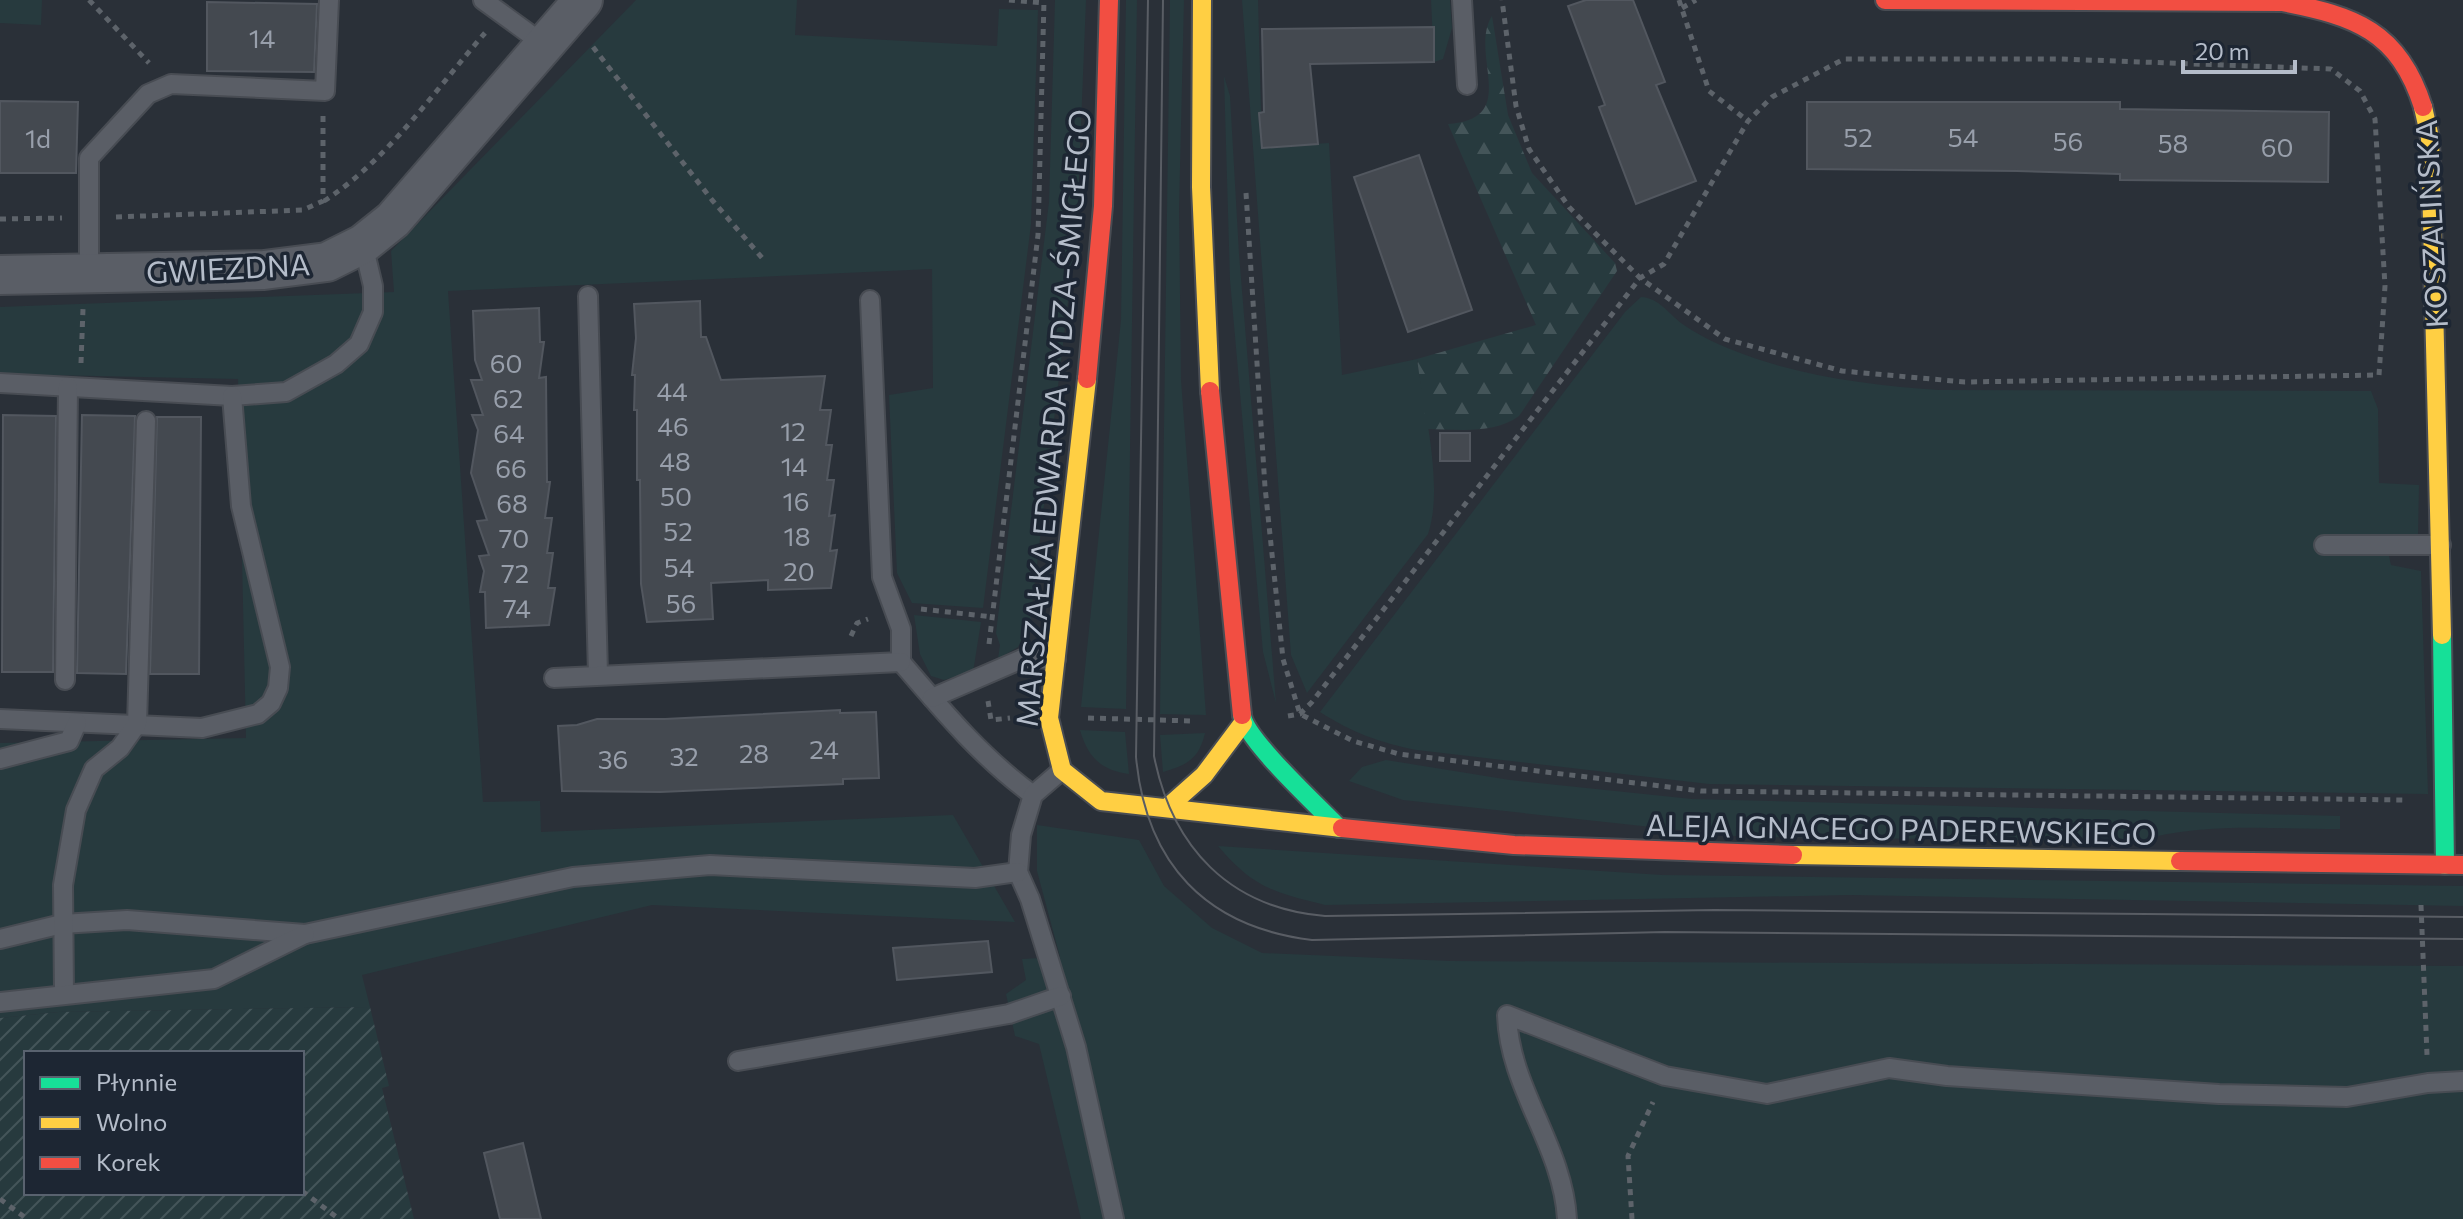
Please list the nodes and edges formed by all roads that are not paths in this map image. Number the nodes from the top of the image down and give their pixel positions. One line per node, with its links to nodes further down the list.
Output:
1 (329, 0): 10 (lane)
2 (483, 0): 7 (lane)
3 (1109, 0): 20 (street, MARSZAŁKA EDWARDA RYDZA-ŚMIGŁEGO)
4 (1202, 0): 28 (street)
5 (1462, 0): 8 (lane)
6 (1885, 0): 19 (street, KOSZALIŃSKA)
7 (565, 23): 9 (street, GWIEZDNA)
8 (1467, 85)
9 (363, 244): 10 (street, GWIEZDNA); 16 (lane)
10 (86, 273): 11 (street, GWIEZDNA)
11 (0, 275)
12 (588, 296): 22 (lane)
13 (870, 300): 21 (lane)
14 (0, 383): 15 (lane)
15 (74, 387): 16 (lane); 24 (lane)
16 (232, 396): 29 (lane)
17 (146, 421): 29 (lane)
18 (2324, 545): 19 (lane)
19 (2452, 545): 35 (street, KOSZALIŃSKA)
20 (1056, 659): 25 (lane); 31 (street, MARSZAŁKA EDWARDA RYDZA-ŚMIGŁEGO)
21 (901, 662): 22 (lane); 25 (lane)
22 (598, 674): 23 (lane)
23 (554, 678)
24 (65, 680)
25 (932, 698): 32 (lane)
26 (0, 719): 27 (lane)
27 (77, 723): 29 (lane); 30 (lane)
28 (1243, 723): 33 (street); 34 (street)
29 (137, 724): 37 (lane)
30 (0, 759)
31 (1062, 770): 32 (lane); 33 (street)
32 (1033, 795): 36 (lane)
33 (1168, 807): 34 (street)
34 (1339, 828): 35 (street, ALEJA IGNACEGO PADEREWSKIEGO)
35 (2454, 865)
36 (1018, 872): 38 (lane); 41 (lane)
37 (62, 924): 38 (lane); 39 (lane); 40 (lane)
38 (305, 934): 40 (lane)
39 (0, 939)
40 (64, 993): 42 (lane)
41 (1061, 996): 43 (lane); 45 (lane)
42 (0, 1002)
43 (738, 1061)
44 (2463, 1081): 46 (lane)
45 (1114, 1219)
46 (1567, 1219)

